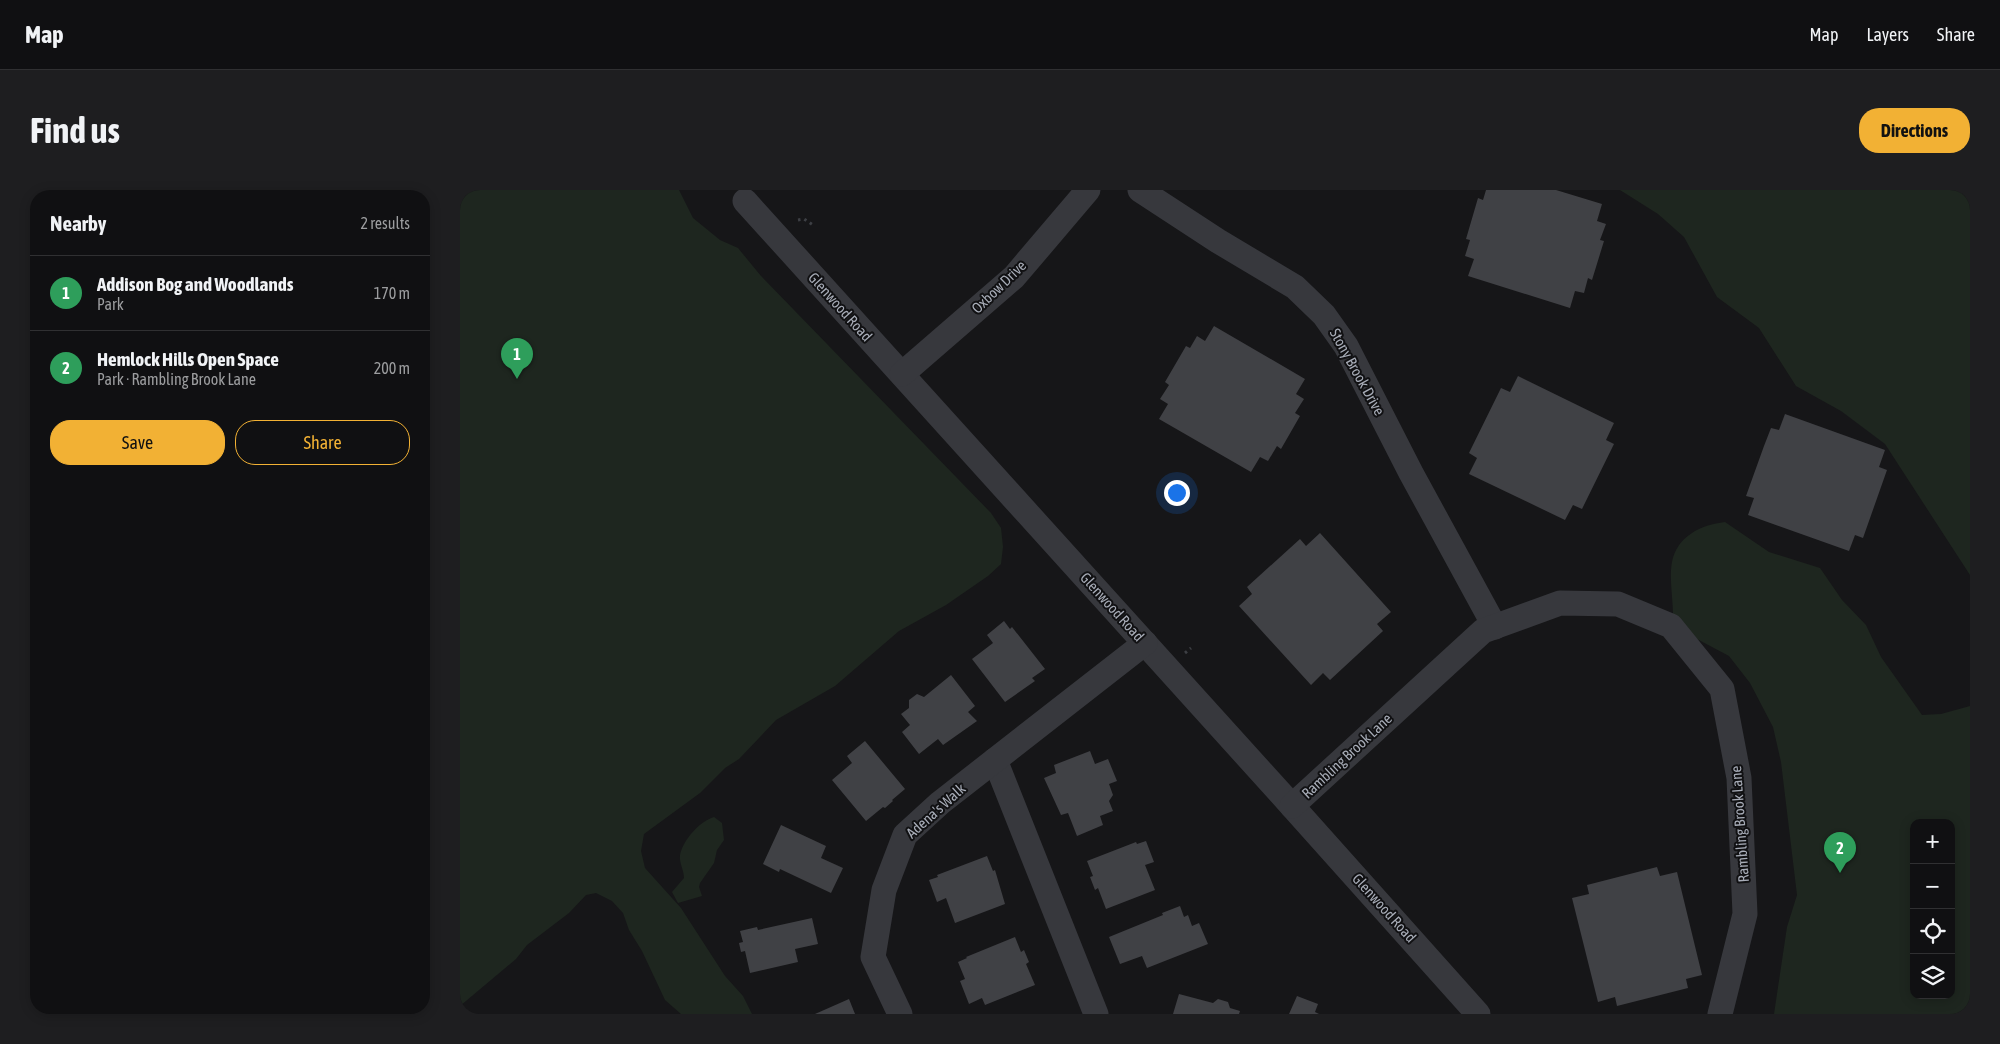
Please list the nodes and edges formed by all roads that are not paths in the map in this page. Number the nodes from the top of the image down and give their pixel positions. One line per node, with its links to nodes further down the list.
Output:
1 (1088, 190): 4 (street, Oxbow Drive)
2 (1140, 190): 5 (street, Stony Brook Drive)
3 (745, 201): 4 (street, Glenwood Road)
4 (902, 374): 6 (street, Glenwood Road)
5 (1495, 627): 8 (street, Rambling Brook Lane); 12 (street, Rambling Brook Lane)
6 (1145, 643): 7 (street, Adena's Walk); 8 (street, Glenwood Road)
7 (995, 760): 9 (street, Adena's Walk); 10 (street)
8 (1292, 806): 11 (street, Glenwood Road)
9 (900, 1014)
10 (1096, 1014)
11 (1478, 1014)
12 (1720, 1014)

